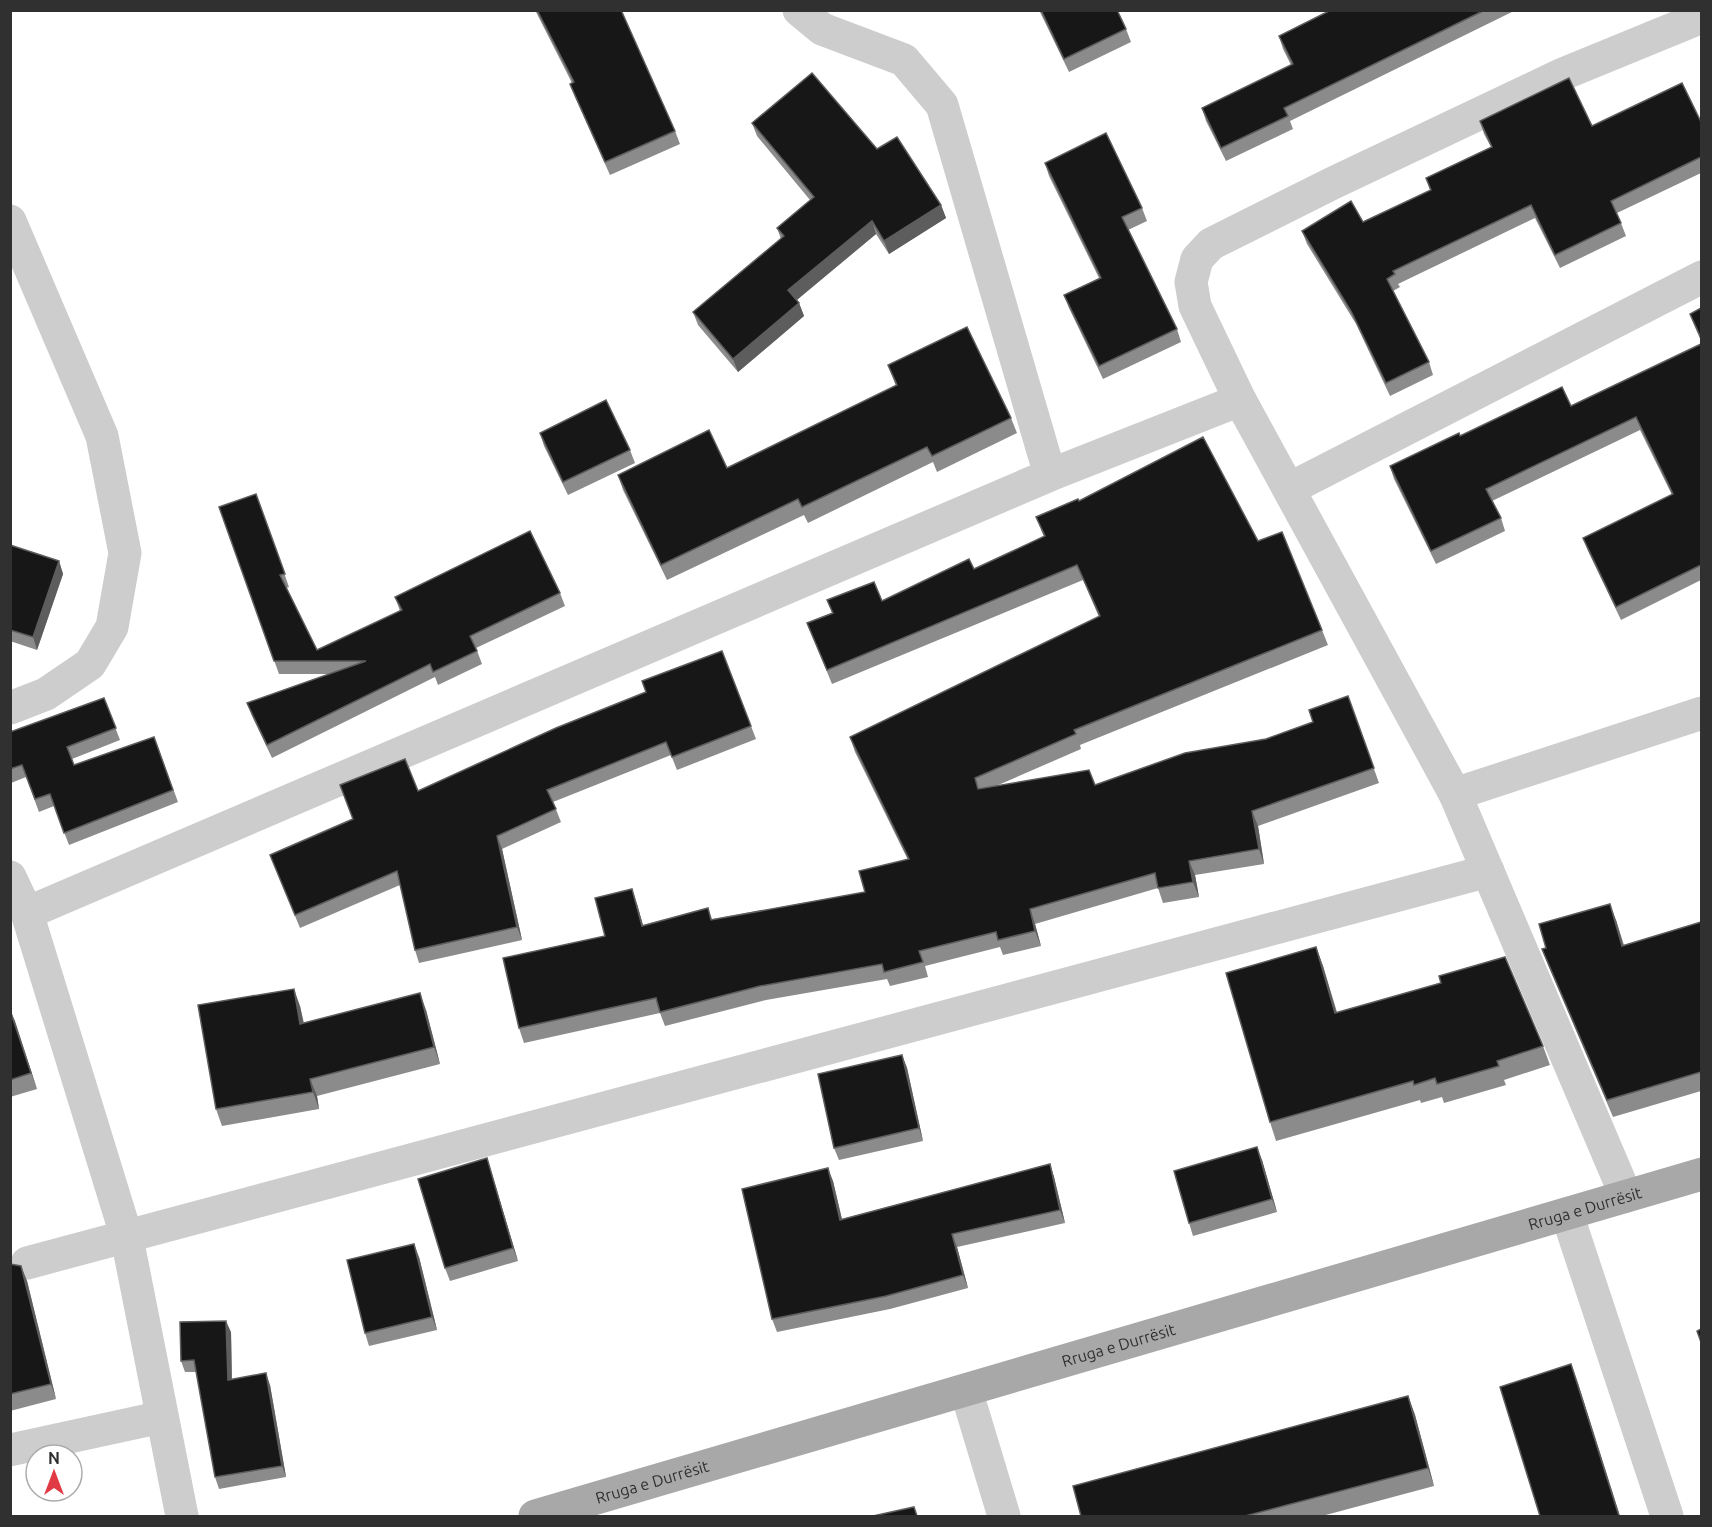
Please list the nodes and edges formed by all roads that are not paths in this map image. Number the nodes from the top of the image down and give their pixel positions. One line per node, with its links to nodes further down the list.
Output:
1 (799, 10): 6 (street)
2 (1701, 17): 5 (street)
3 (10, 221): 8 (street)
4 (1701, 277): 7 (street)
5 (1240, 400): 6 (street); 7 (street)
6 (1050, 475): 12 (street)
7 (1289, 489): 10 (street)
8 (10, 708)
9 (1701, 713): 10 (street)
10 (1455, 794): 11 (street)
11 (1488, 871): 14 (street); 16 (street)
12 (16, 892): 16 (street)
13 (1701, 1174): 14 (main road, Rruga e Durrësit)
14 (1626, 1196): 15 (main road, Rruga e Durrësit)
15 (1567, 1214): 18 (main road, Rruga e Durrësit); 24 (street)
16 (127, 1238): 17 (street); 19 (street)
17 (27, 1263)
18 (966, 1390): 22 (main road, Rruga e Durrësit); 23 (street)
19 (162, 1417): 20 (street); 21 (street)
20 (10, 1450)
21 (182, 1516)
22 (535, 1516)
23 (1004, 1516)
24 (1667, 1516)

